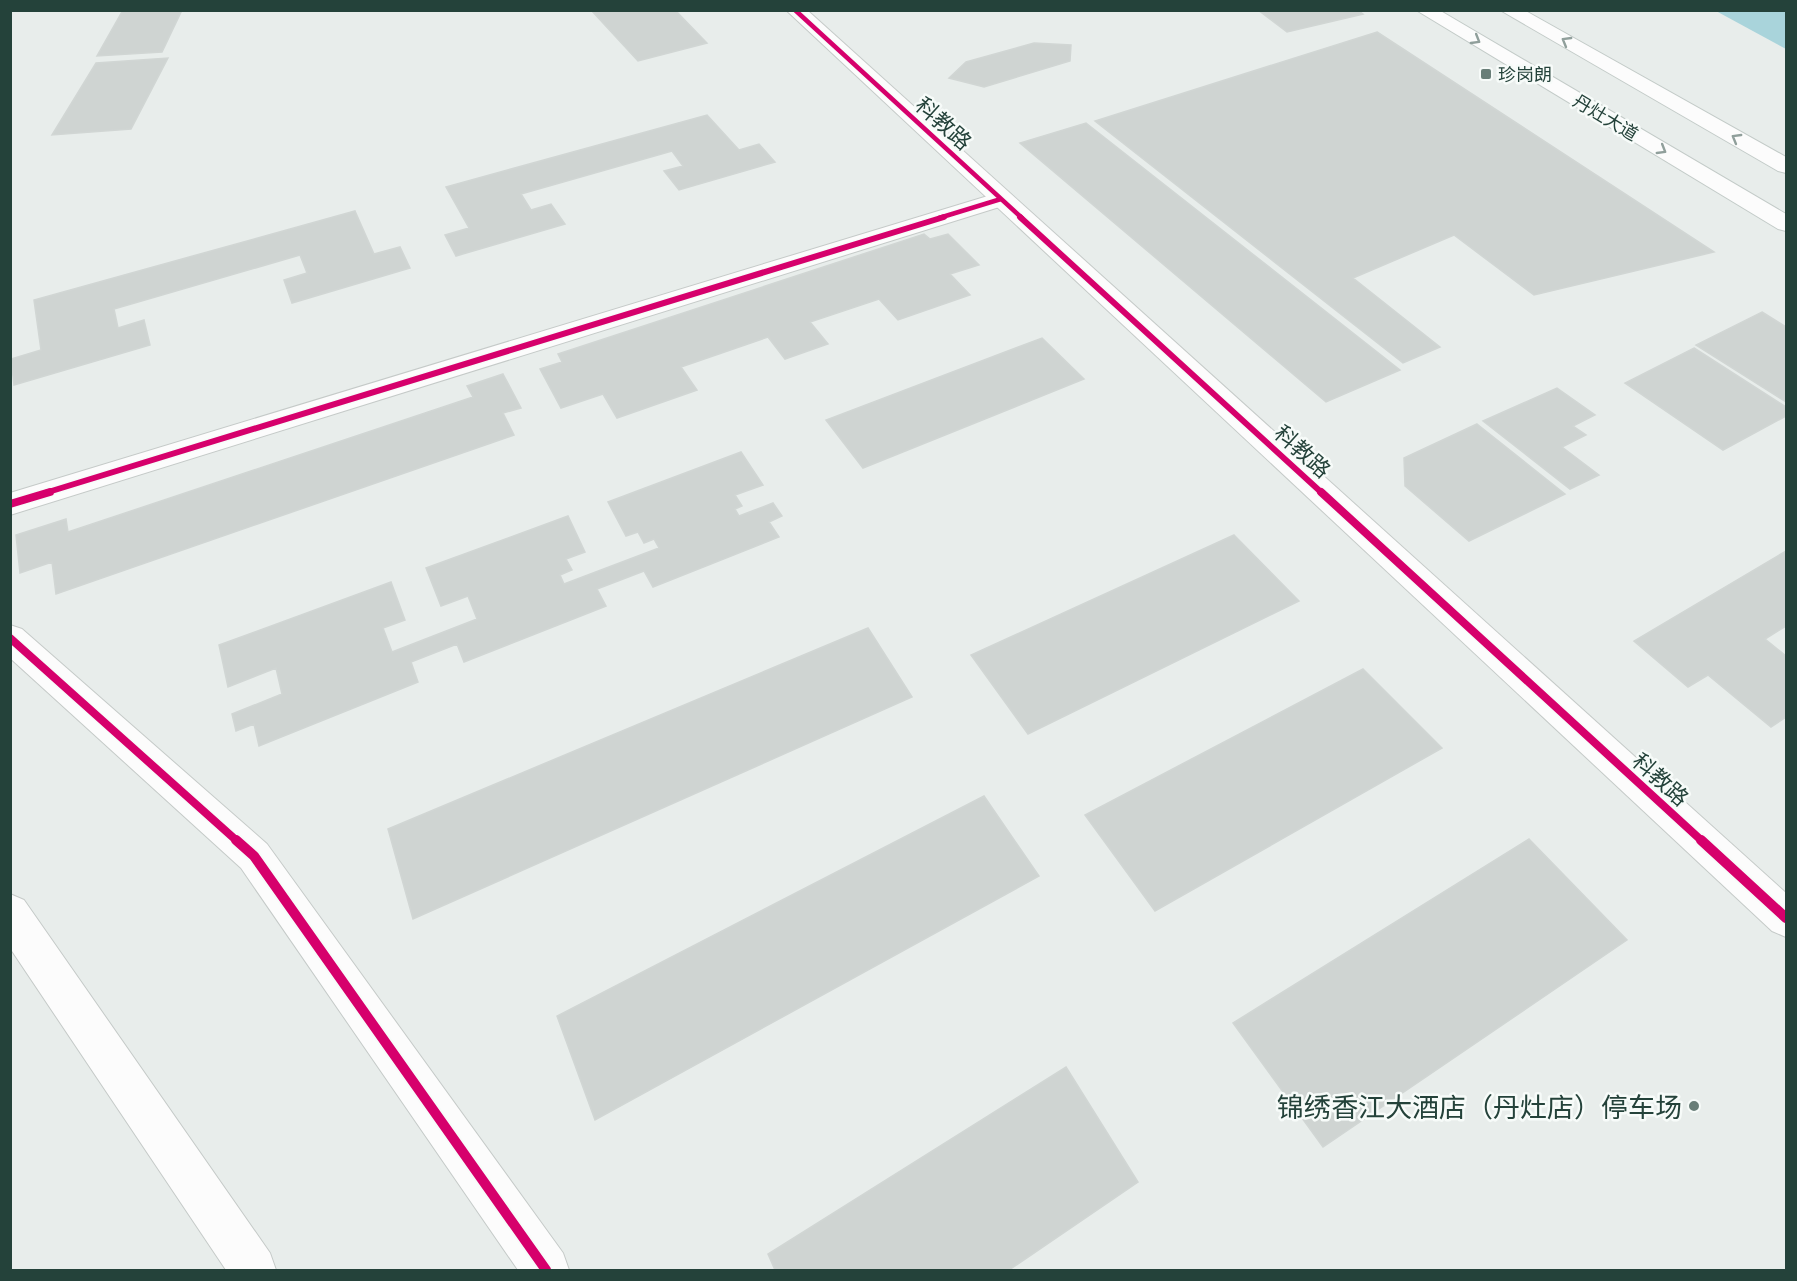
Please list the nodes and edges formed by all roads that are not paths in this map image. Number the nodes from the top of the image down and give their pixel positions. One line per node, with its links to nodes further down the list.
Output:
1 (795, 10): 5 (street, 科教路)
2 (1425, 10): 6 (street, 丹灶大道, one-way to 6)
3 (1509, 10): 4 (street, one-way to 3)
4 (1786, 166)
5 (1001, 199): 7 (street); 10 (street, 科教路)
6 (1786, 224)
7 (10, 504)
8 (10, 638): 12 (street)
9 (10, 913): 11 (street)
10 (1786, 918)
11 (253, 1270)
12 (546, 1270)

